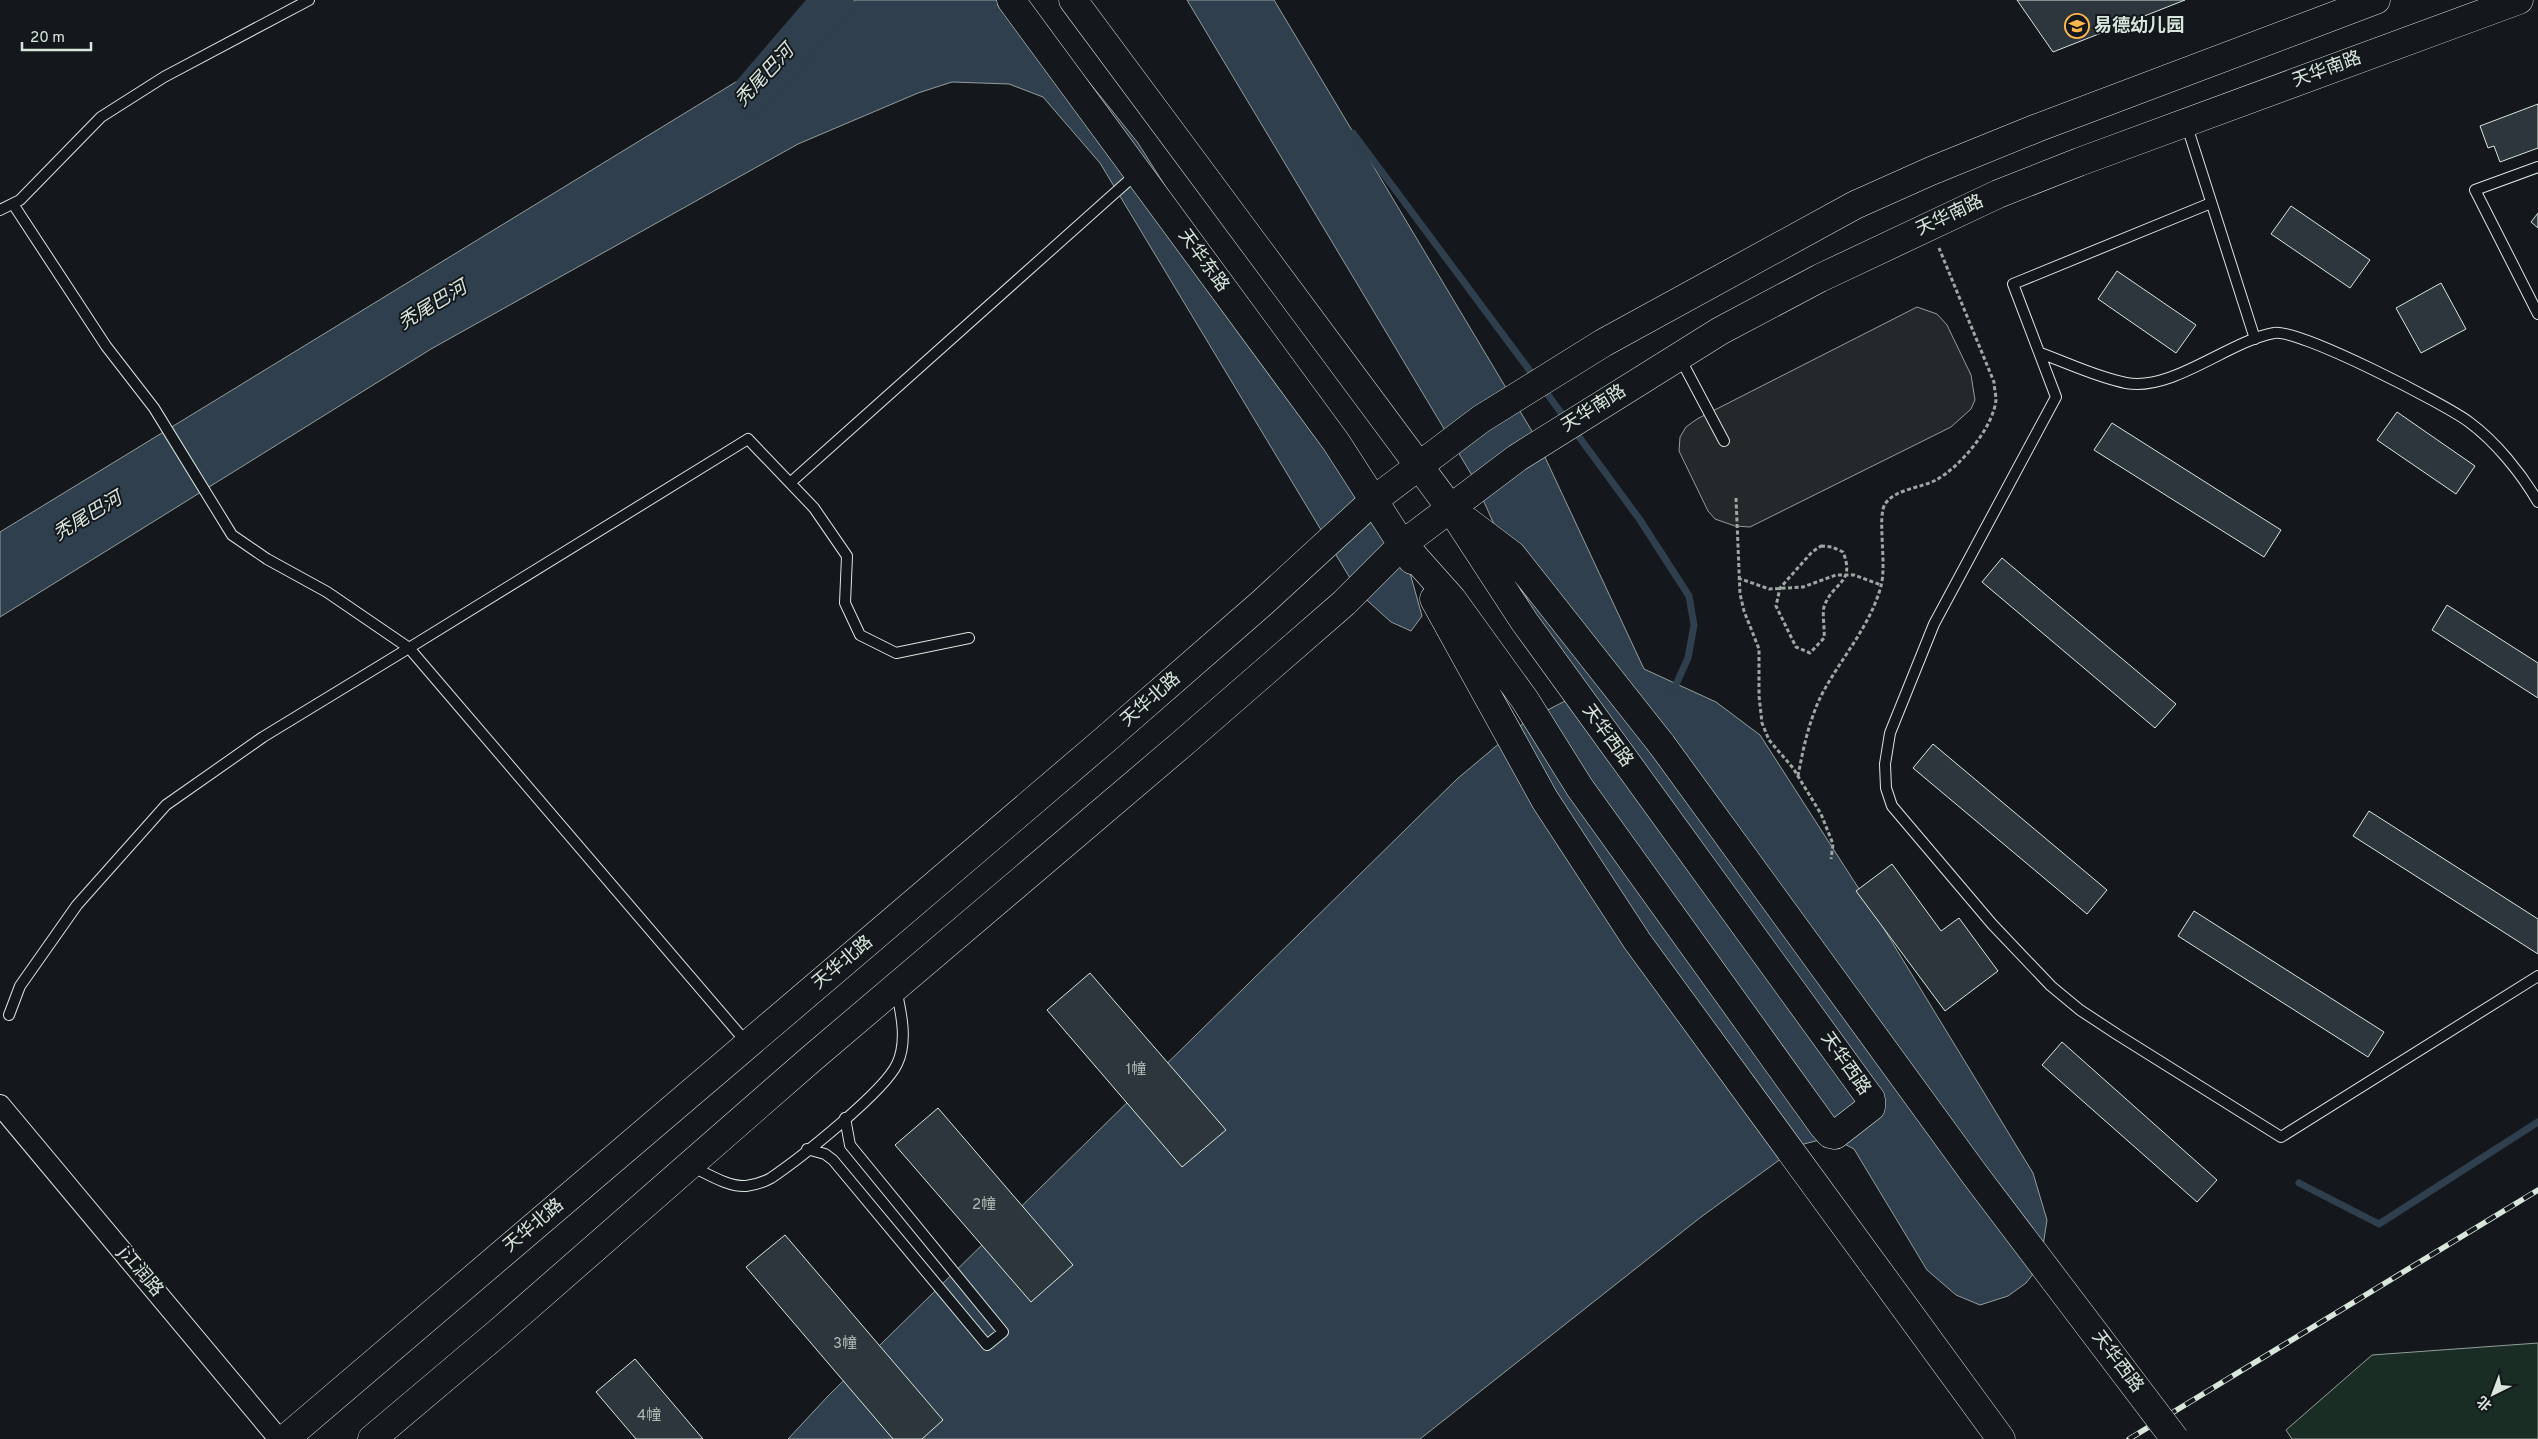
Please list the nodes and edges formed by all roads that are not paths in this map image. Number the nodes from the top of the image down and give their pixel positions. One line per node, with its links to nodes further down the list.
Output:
1 (309, 0): 10 (lane)
2 (1011, 0): 8 (main road, 天华东路)
3 (1073, 0): 17 (main road)
4 (2519, 0): 6 (main road, 天华南路)
5 (2360, 2): 17 (main road)
6 (2186, 123): 9 (lane); 15 (main road, 天华南路)
7 (2538, 167): 12 (lane)
8 (1138, 173): 18 (lane); 19 (main road, 天华东路)
9 (2212, 203): 13 (lane); 14 (lane)
10 (13, 204): 11 (lane); 24 (lane)
11 (0, 210)
12 (2538, 314)
13 (2255, 339): 14 (lane); 21 (lane)
14 (2040, 353): 25 (lane)
15 (1679, 357): 16 (lane); 20 (main road, 天华南路)
16 (1724, 440)
17 (1419, 466): 19 (main road, 天华北路); 20 (main road)
18 (790, 482): 23 (lane); 24 (lane)
19 (1374, 500): 22 (main road, 天华东路); 28 (main road, 天华北路)
20 (1444, 500): 22 (main road, 天华南路); 22 (main road, 天华西路); 37 (main road, 天华西路, bridge)
21 (2538, 502)
22 (1397, 534): 26 (main road); 36 (main road)
23 (969, 638)
24 (410, 648): 27 (lane); 28 (lane)
25 (2538, 976)
26 (896, 987): 30 (lane); 32 (main road)
27 (9, 1015)
28 (748, 1044): 34 (main road, 天华北路)
29 (0, 1105): 33 (street, j江润路)
30 (845, 1118): 31 (lane); 31 (lane)
31 (807, 1149): 32 (lane)
32 (690, 1165): 35 (main road)
33 (279, 1439)
34 (285, 1439)
35 (372, 1439)
36 (2001, 1439)
37 (2175, 1439)

